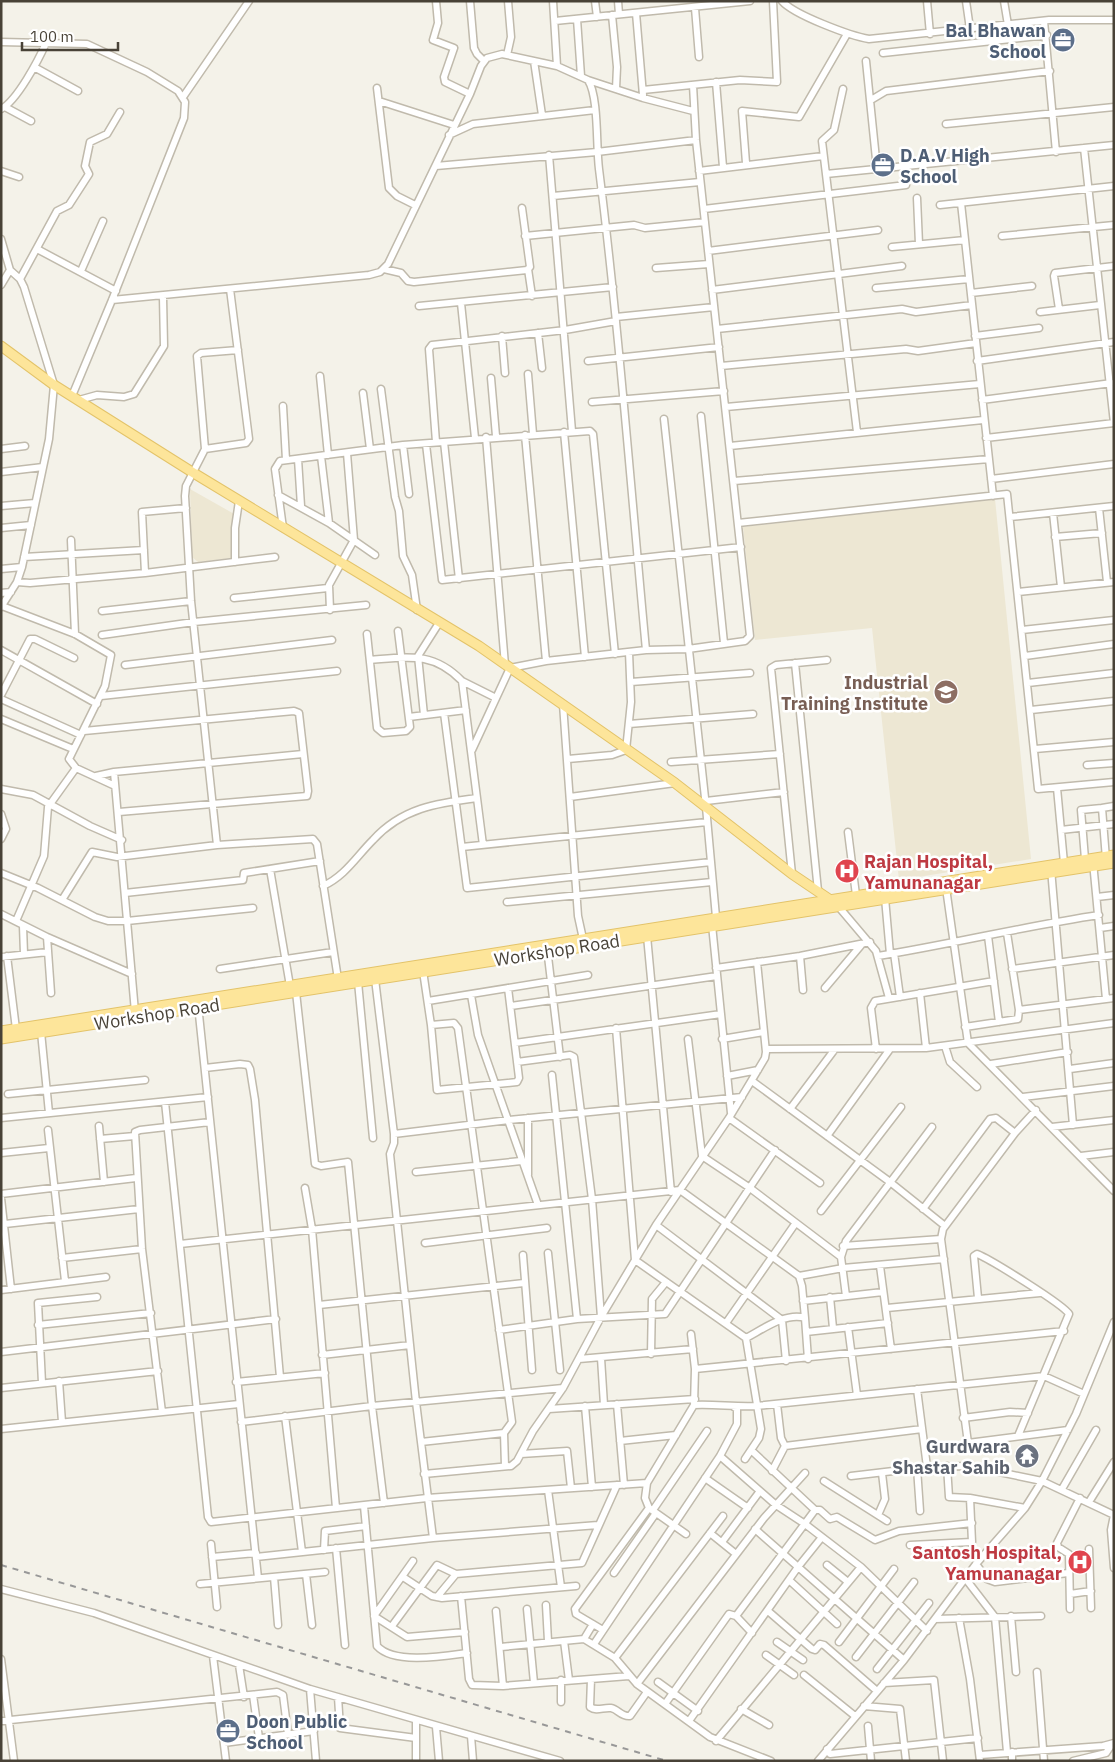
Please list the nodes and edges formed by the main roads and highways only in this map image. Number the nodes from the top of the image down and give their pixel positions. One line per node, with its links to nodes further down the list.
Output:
1 (1, 346): 5 (main road)
2 (1110, 860): 3 (main road, Workshop Road)
3 (1091, 861): 4 (main road, Workshop Road); 4 (main road, Workshop Road)
4 (1051, 868): 5 (main road, Workshop Road); 6 (main road, Workshop Road)
5 (830, 899): 6 (main road); 7 (main road, Workshop Road)
6 (838, 906): 7 (main road, Workshop Road)
7 (714, 921): 8 (main road, Workshop Road); 8 (main road, Workshop Road)
8 (547, 948): 9 (main road, Workshop Road); 9 (main road, Workshop Road)
9 (293, 989): 10 (main road, Workshop Road)
10 (136, 1014): 11 (main road, Workshop Road); 12 (main road, Workshop Road)
11 (1, 1031)
12 (1, 1039)

